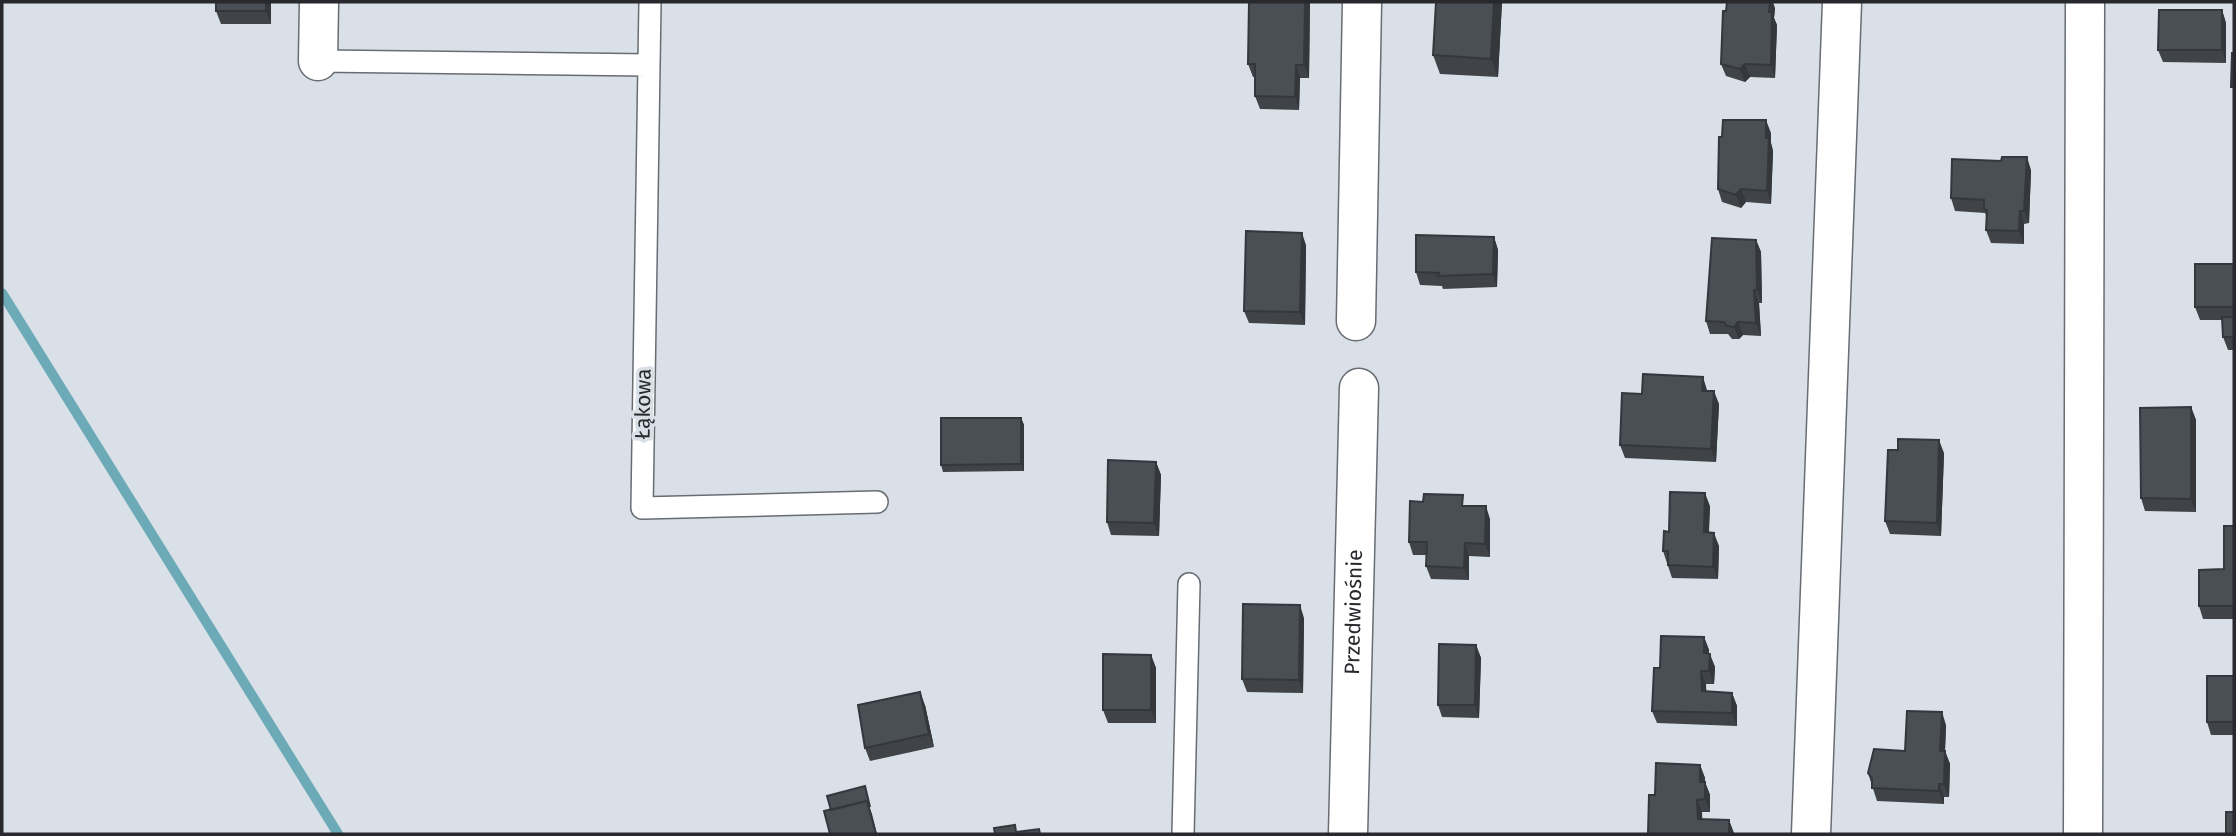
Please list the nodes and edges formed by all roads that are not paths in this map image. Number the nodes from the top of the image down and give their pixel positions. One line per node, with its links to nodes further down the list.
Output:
1 (318, 2): 6 (street)
2 (650, 2): 7 (lane, Łąkowa)
3 (1362, 2): 8 (street)
4 (1843, 2): 14 (street)
5 (2085, 2): 15 (street)
6 (318, 61): 7 (lane)
7 (648, 65): 10 (lane, Łąkowa)
8 (1356, 321)
9 (1359, 388): 13 (street, Przedwiośnie)
10 (877, 502)
11 (1189, 584): 12 (lane)
12 (1183, 834)
13 (1348, 834)
14 (1811, 834)
15 (2083, 834)

